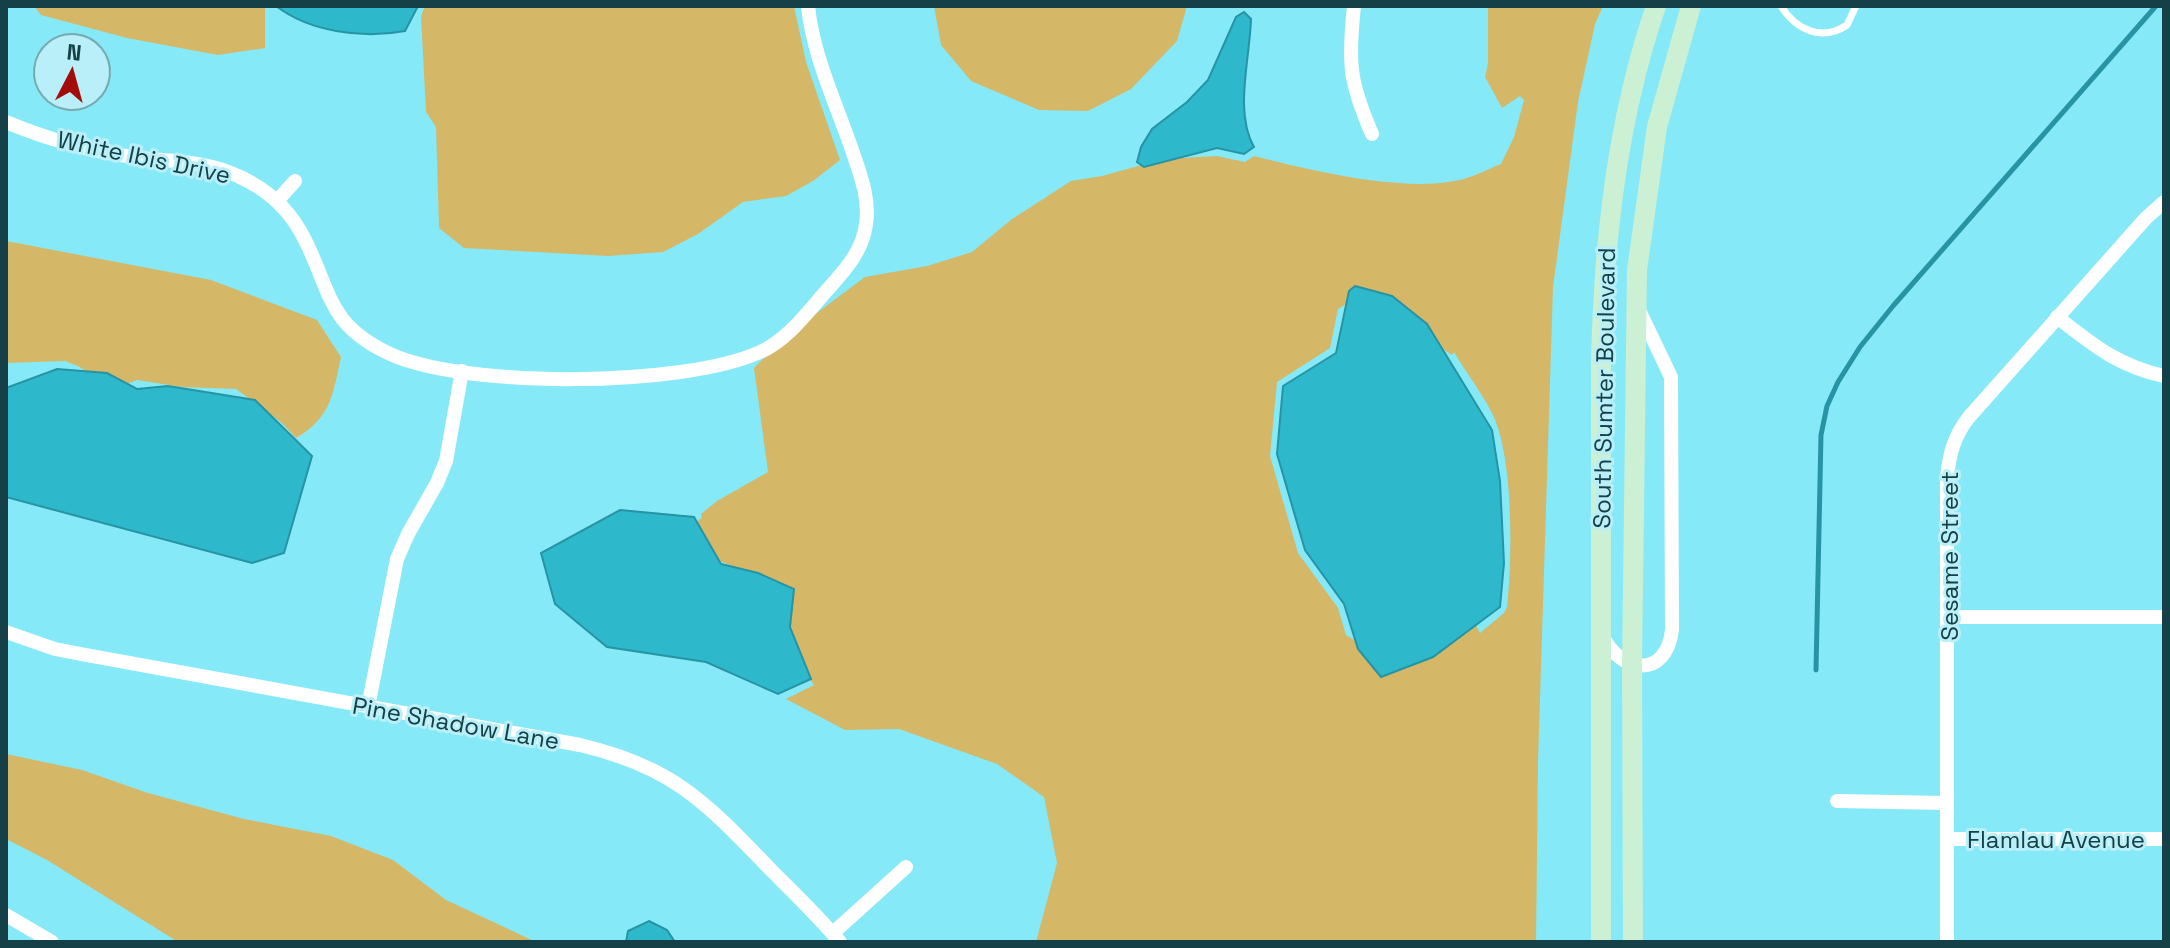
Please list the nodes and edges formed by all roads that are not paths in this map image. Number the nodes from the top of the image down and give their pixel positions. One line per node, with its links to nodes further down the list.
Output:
1 (808, 6): 14 (street, White Ibis Drive)
2 (1354, 6): 8 (street)
3 (1656, 6): 18 (main road, South Sumter Boulevard)
4 (1691, 6): 12 (main road, South Sumter Boulevard)
5 (1781, 6): 6 (lane)
6 (1856, 6)
7 (6, 122): 10 (street, White Ibis Drive)
8 (1372, 134)
9 (295, 181): 10 (street)
10 (277, 201): 14 (street, White Ibis Drive)
11 (2164, 202): 13 (street, Sesame Street)
12 (1635, 301): 20 (main road, South Sumter Boulevard); 20 (street, South Sumter Boulevard)
13 (2057, 317): 15 (street); 16 (street, Sesame Street)
14 (462, 371): 21 (street)
15 (2164, 376)
16 (1948, 617): 17 (street); 23 (street, Sesame Street)
17 (2164, 617)
18 (1601, 631): 20 (street); 30 (main road, South Sumter Boulevard)
19 (6, 632): 21 (street, Pine Shadow Lane)
20 (1632, 665): 31 (main road, South Sumter Boulevard)
21 (368, 707): 28 (street, Pine Shadow Lane)
22 (1837, 801): 23 (street)
23 (1947, 803): 24 (street, Sesame Street)
24 (1948, 839): 25 (street, Flamlau Avenue); 32 (street, Sesame Street)
25 (2164, 839)
26 (906, 867): 28 (street)
27 (6, 915): 29 (street)
28 (836, 938)
29 (52, 942)
30 (1601, 942)
31 (1633, 942)
32 (1947, 942)

